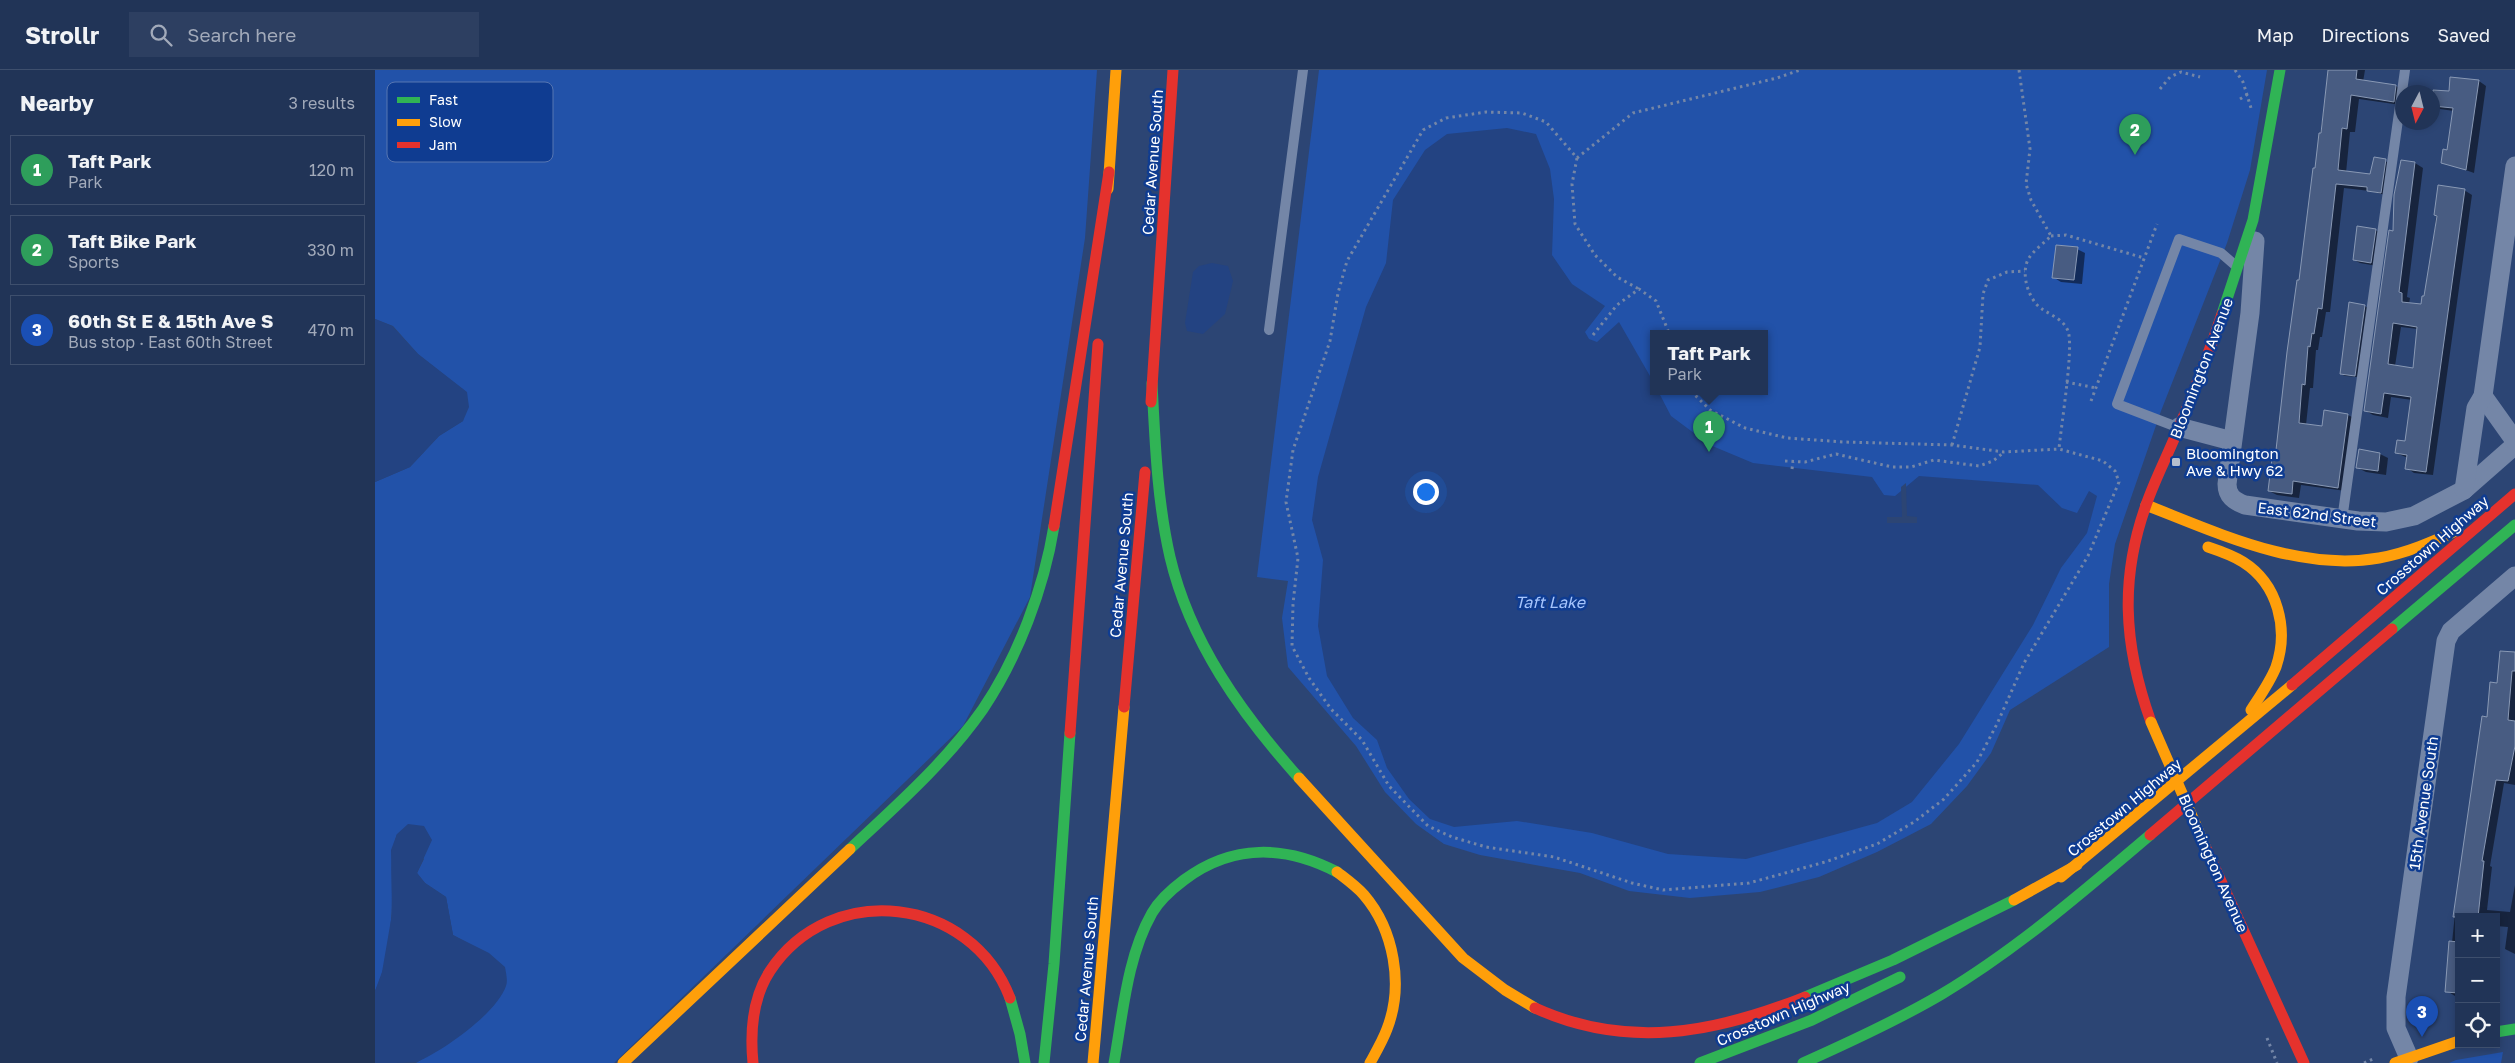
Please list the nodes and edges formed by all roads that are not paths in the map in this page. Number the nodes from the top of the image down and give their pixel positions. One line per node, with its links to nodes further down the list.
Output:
1 (1116, 70): 7 (main road)
2 (1173, 70): 13 (main road, Cedar Avenue South)
3 (1303, 70): 11 (lane)
4 (2280, 70): 8 (main road, Bloomington Avenue)
5 (2405, 70): 24 (lane)
6 (2515, 166): 14 (street)
7 (1109, 172): 10 (main road); 38 (main road)
8 (2259, 203): 9 (main road, Bloomington Avenue); 16 (street, Bloomington Avenue)
9 (2239, 268): 15 (main road, Bloomington Avenue); 15 (lane)
10 (1101, 298)
11 (1269, 330)
12 (1099, 337): 41 (main road)
13 (1152, 383): 29 (main road); 42 (main road, Cedar Avenue South)
14 (2483, 396): 17 (street); 19 (street)
15 (2179, 427): 16 (street); 22 (main road, Bloomington Avenue)
16 (2232, 441): 23 (street, Bloomington Avenue)
17 (2515, 441)
18 (2515, 445): 19 (street, East 62nd Street)
19 (2464, 490): 24 (street, East 62nd Street)
20 (2515, 494): 21 (main road, Crosstown Highway)
21 (2503, 504): 22 (main road); 28 (main road, Crosstown Highway)
22 (2146, 505): 47 (main road, Bloomington Avenue, bridge)
23 (2245, 505): 24 (street, East 62nd Street)
24 (2342, 520)
25 (2515, 525): 32 (main road)
26 (2194, 542): 28 (main road)
27 (2515, 576): 37 (street, 15th Avenue South)
28 (2236, 733): 29 (main road, Crosstown Highway)
29 (2077, 865): 30 (main road, Crosstown Highway)
30 (1999, 921)
31 (1912, 970): 45 (main road, Crosstown Highway)
32 (1942, 993): 36 (main road); 46 (main road)
33 (2515, 1029): 34 (main road)
34 (2500, 1031)
35 (2455, 1042): 37 (main road)
36 (1873, 1043)
37 (2402, 1060)
38 (623, 1063)
39 (753, 1063): 40 (main road)
40 (1025, 1063)
41 (1043, 1063)
42 (1093, 1063)
43 (1114, 1063): 44 (main road)
44 (1371, 1063)
45 (1700, 1063)
46 (1803, 1063)
47 (2304, 1063)

